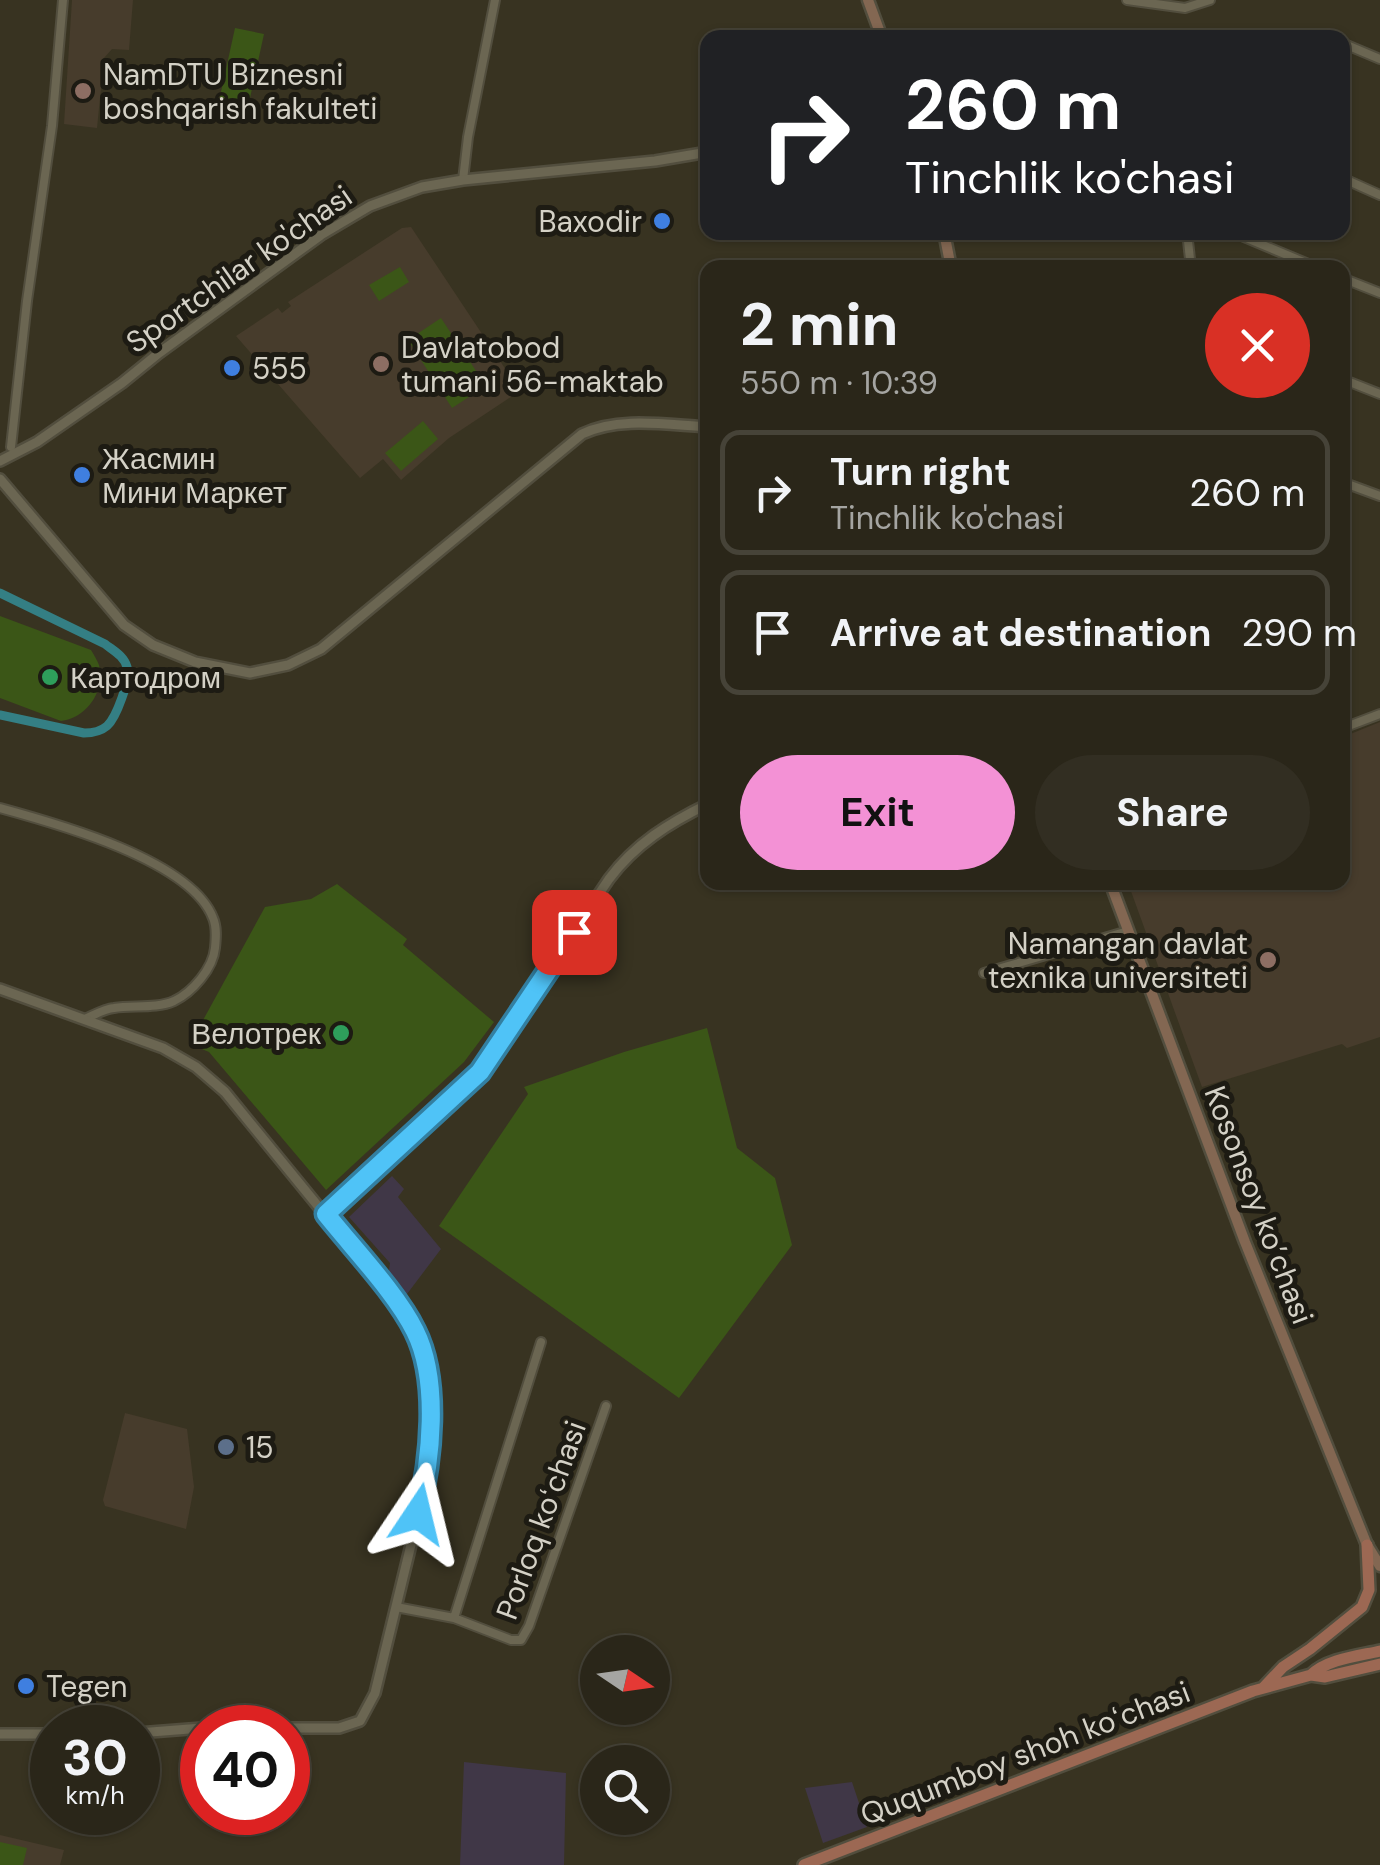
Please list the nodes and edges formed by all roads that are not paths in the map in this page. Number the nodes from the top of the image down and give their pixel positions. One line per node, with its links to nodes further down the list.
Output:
1 (63, 0): 22 (street)
2 (494, 0): 11 (street)
3 (868, 0): 7 (main road)
4 (1127, 0): 6 (street)
5 (1210, 0): 6 (street)
6 (1142, 1)
7 (879, 30)
8 (1350, 47): 9 (street)
9 (1380, 59)
10 (700, 153): 11 (street, Sportchilar ko'chasi)
11 (464, 180): 22 (street, Sportchilar ko'chasi)
12 (1350, 181): 13 (street)
13 (1380, 194)
14 (1251, 240): 15 (street)
15 (1299, 260)
16 (1350, 281): 17 (street)
17 (1380, 293)
18 (1350, 382): 19 (street)
19 (1380, 394)
20 (700, 427): 23 (street)
21 (0, 448): 22 (street)
22 (7, 455)
23 (0, 479)
24 (1350, 485): 25 (street)
25 (1380, 496)
26 (1380, 714): 27 (street)
27 (1350, 725)
28 (0, 808): 34 (street)
29 (700, 808): 35 (street)
30 (1113, 890): 31 (main road, Kosonsoy ko’chasi)
31 (1128, 931): 32 (street); 38 (main road, Kosonsoy ko’chasi)
32 (984, 973)
33 (0, 988): 34 (street)
34 (85, 1019): 35 (street)
35 (326, 1214): 41 (street)
36 (541, 1342): 43 (street, Porloq koʻchasi)
37 (606, 1406): 43 (street, Porloq koʻchasi)
38 (1367, 1544): 39 (main road, Kosonsoy ko’chasi); 42 (main road)
39 (1380, 1566)
40 (1380, 1594): 42 (main road)
41 (396, 1606): 43 (street, Porloq koʻchasi); 49 (street)
42 (1362, 1607): 44 (main road)
43 (454, 1618)
44 (1310, 1649): 47 (main road); 48 (main road)
45 (1380, 1651): 47 (main road)
46 (1380, 1664): 47 (main road)
47 (1314, 1674): 48 (main road, Ququmboy shoh koʻchasi)
48 (1264, 1688): 52 (main road, Ququmboy shoh koʻchasi)
49 (310, 1728)
50 (0, 1734): 51 (street)
51 (30, 1734)
52 (804, 1865)

